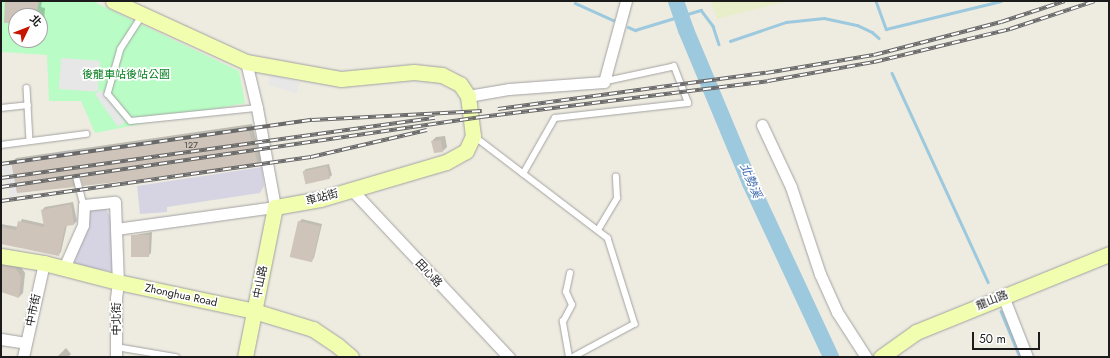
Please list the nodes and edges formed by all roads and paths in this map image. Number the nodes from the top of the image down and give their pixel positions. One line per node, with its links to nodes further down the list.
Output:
1 (113, 1): 3 (street)
2 (626, 1): 5 (street)
3 (143, 15): 4 (street); 10 (lane)
4 (246, 62): 7 (street); 10 (street)
5 (604, 82): 7 (street); 16 (lane)
6 (27, 88): 8 (lane)
7 (468, 96): 13 (street)
8 (28, 106): 9 (lane); 14 (lane)
9 (1, 108)
10 (257, 108): 21 (street)
11 (762, 125): 42 (street)
12 (86, 134): 14 (lane)
13 (473, 136): 16 (lane); 19 (street, 車站街)
14 (30, 141): 15 (lane)
15 (1, 144)
16 (523, 174): 23 (lane)
17 (616, 177): 23 (lane)
18 (77, 179): 20 (lane)
19 (350, 189): 21 (street, 車站街); 39 (street, 田心路)
20 (84, 205): 22 (street); 27 (street)
21 (275, 207): 22 (street, 車站街); 31 (street, 中山路)
22 (116, 229): 29 (street)
23 (598, 230): 41 (lane)
24 (1109, 254): 30 (street, 龍山路)
25 (1, 256): 26 (street, Zhonghua Road)
26 (44, 263): 27 (street, Zhonghua Road); 33 (street, 中市街)
27 (64, 268): 29 (street, Zhonghua Road)
28 (570, 273): 40 (lane)
29 (118, 282): 31 (street, Zhonghua Road); 34 (street, 中北街)
30 (1003, 296): 43 (street, 龍山路); 44 (street)
31 (254, 311): 37 (street, 中山路); 38 (street, Zhonghua Road)
32 (1, 339): 33 (street)
33 (26, 343): 35 (street, 中市街)
34 (116, 352): 36 (lane)
35 (23, 357)
36 (176, 357)
37 (245, 357)
38 (351, 357)
39 (509, 357)
40 (568, 357)
41 (574, 357)
42 (866, 357)
43 (881, 357)
44 (1028, 357)

